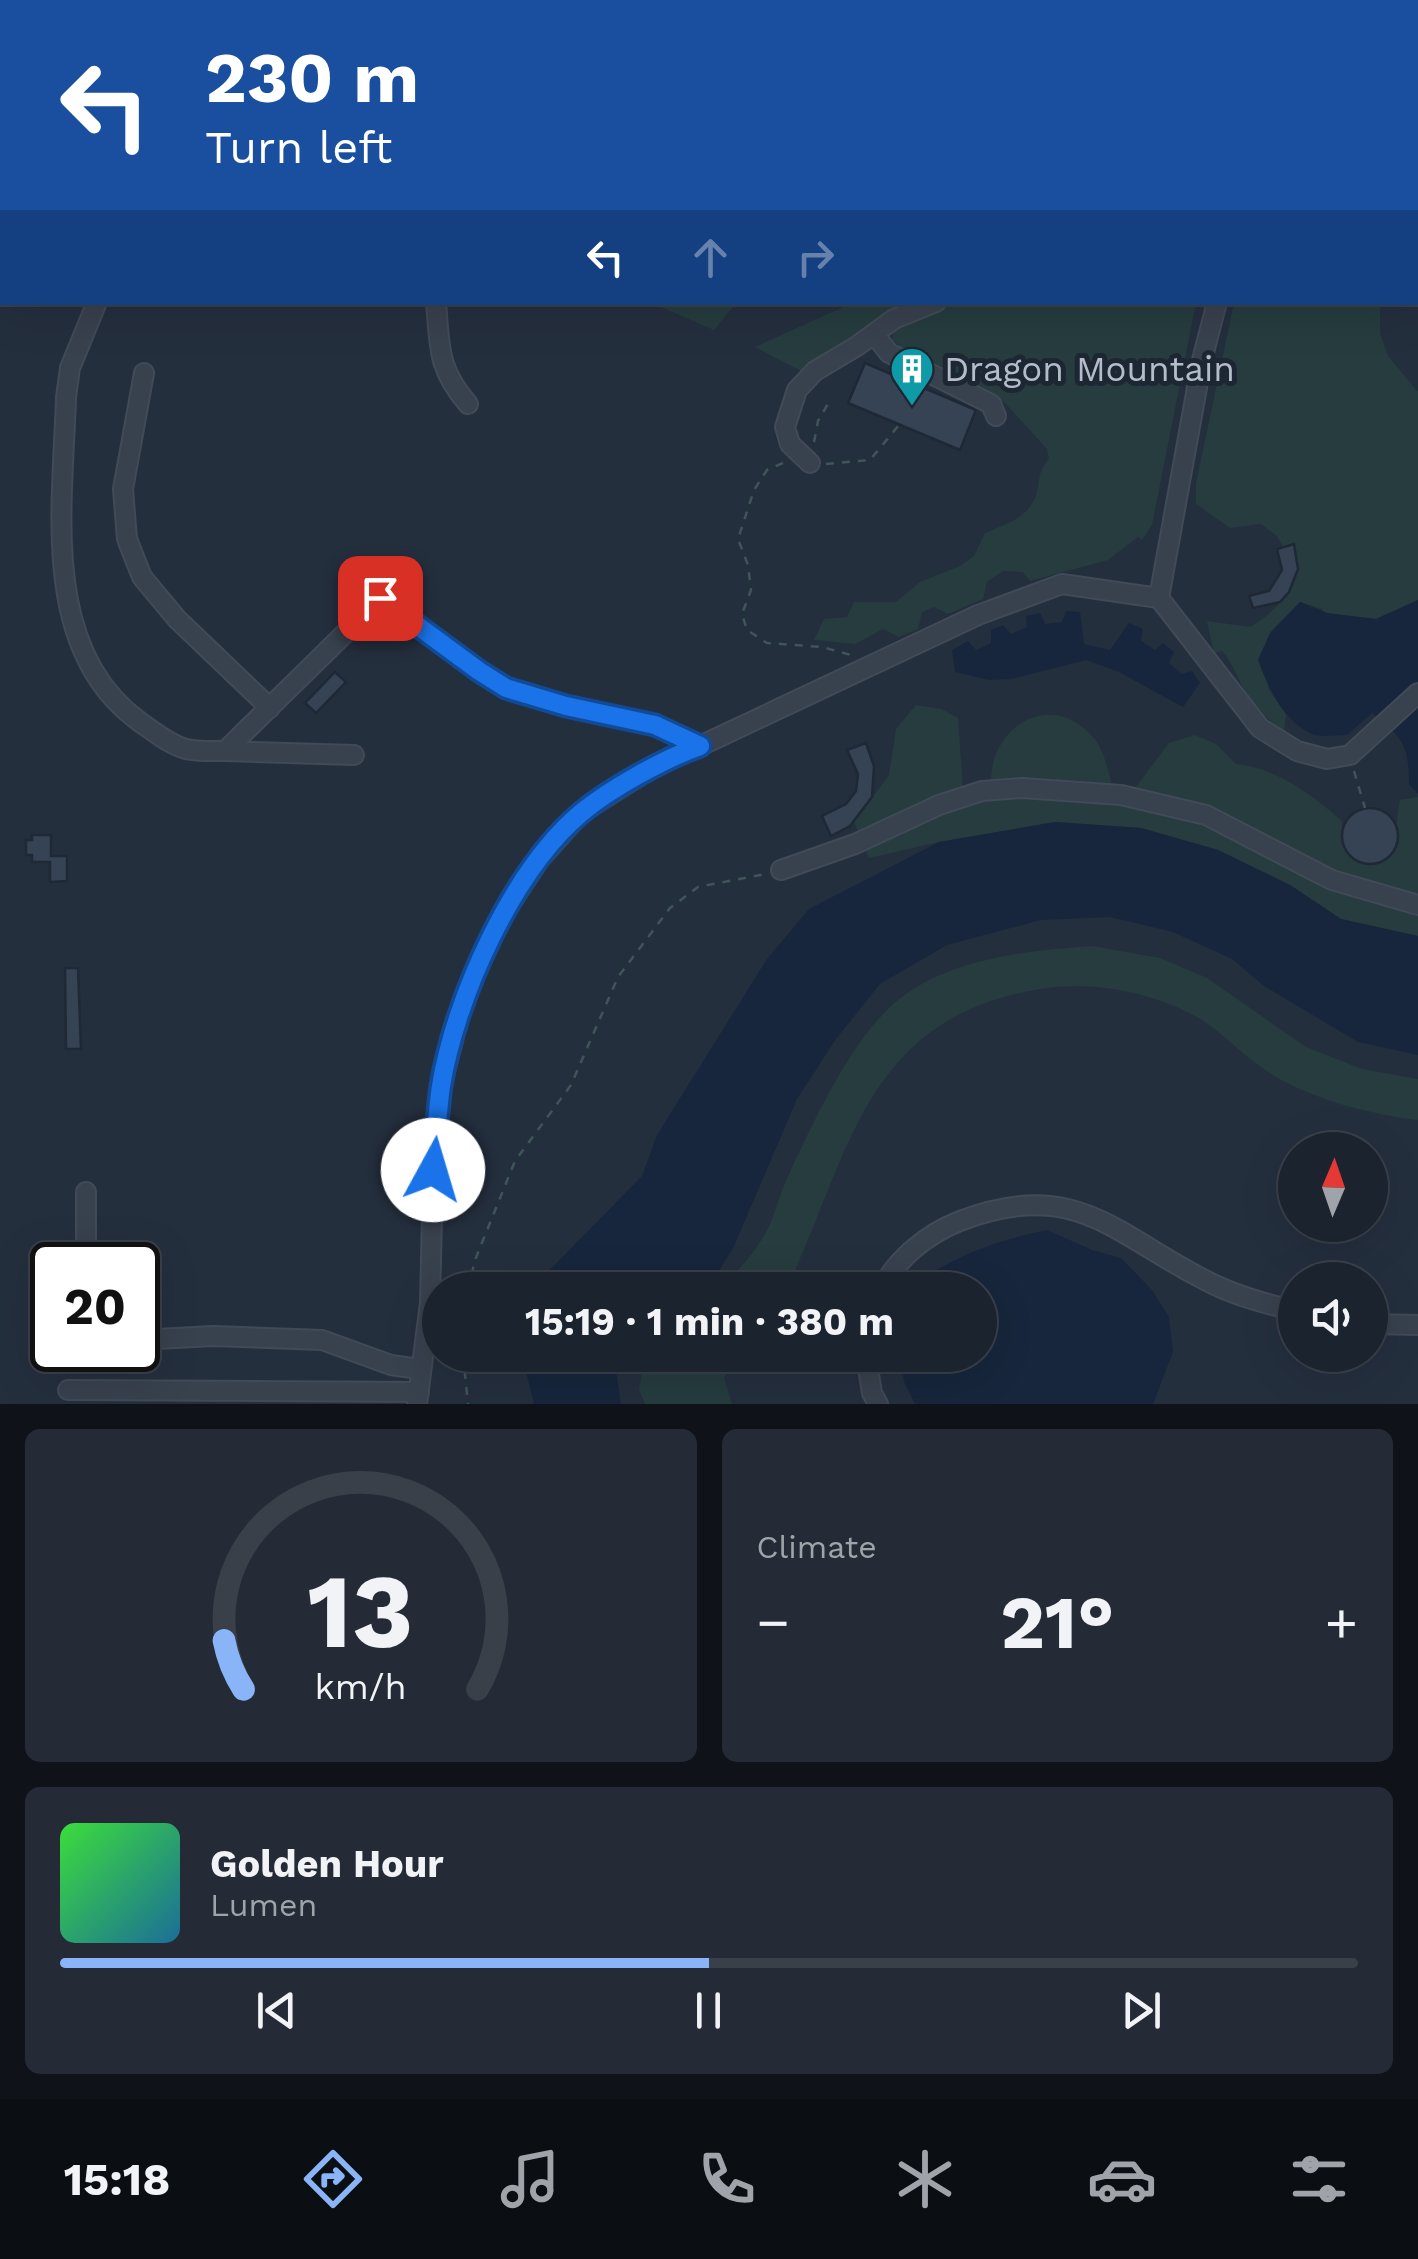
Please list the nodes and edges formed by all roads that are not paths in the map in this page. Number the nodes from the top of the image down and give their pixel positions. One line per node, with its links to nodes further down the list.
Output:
1 (96, 305): 14 (street)
2 (436, 305): 7 (street)
3 (929, 305): 5 (street)
4 (1216, 305): 10 (street)
5 (874, 334): 8 (street); 9 (street)
6 (144, 373): 12 (street)
7 (468, 404)
8 (996, 416)
9 (810, 463)
10 (1159, 598): 11 (street); 13 (street)
11 (1418, 693)
12 (270, 708): 13 (street); 14 (street)
13 (700, 746): 25 (street)
14 (225, 751): 15 (street)
15 (354, 755)
16 (782, 870): 17 (street)
17 (1418, 905)
18 (86, 1192): 19 (street)
19 (86, 1242)
20 (891, 1272): 21 (street)
21 (1278, 1305)
22 (1388, 1324): 23 (street)
23 (1418, 1325)
24 (160, 1339): 25 (street)
25 (420, 1369): 29 (street)
26 (869, 1372): 30 (street)
27 (68, 1390): 28 (street)
28 (131, 1397): 29 (street)
29 (418, 1398)
30 (878, 1404)

